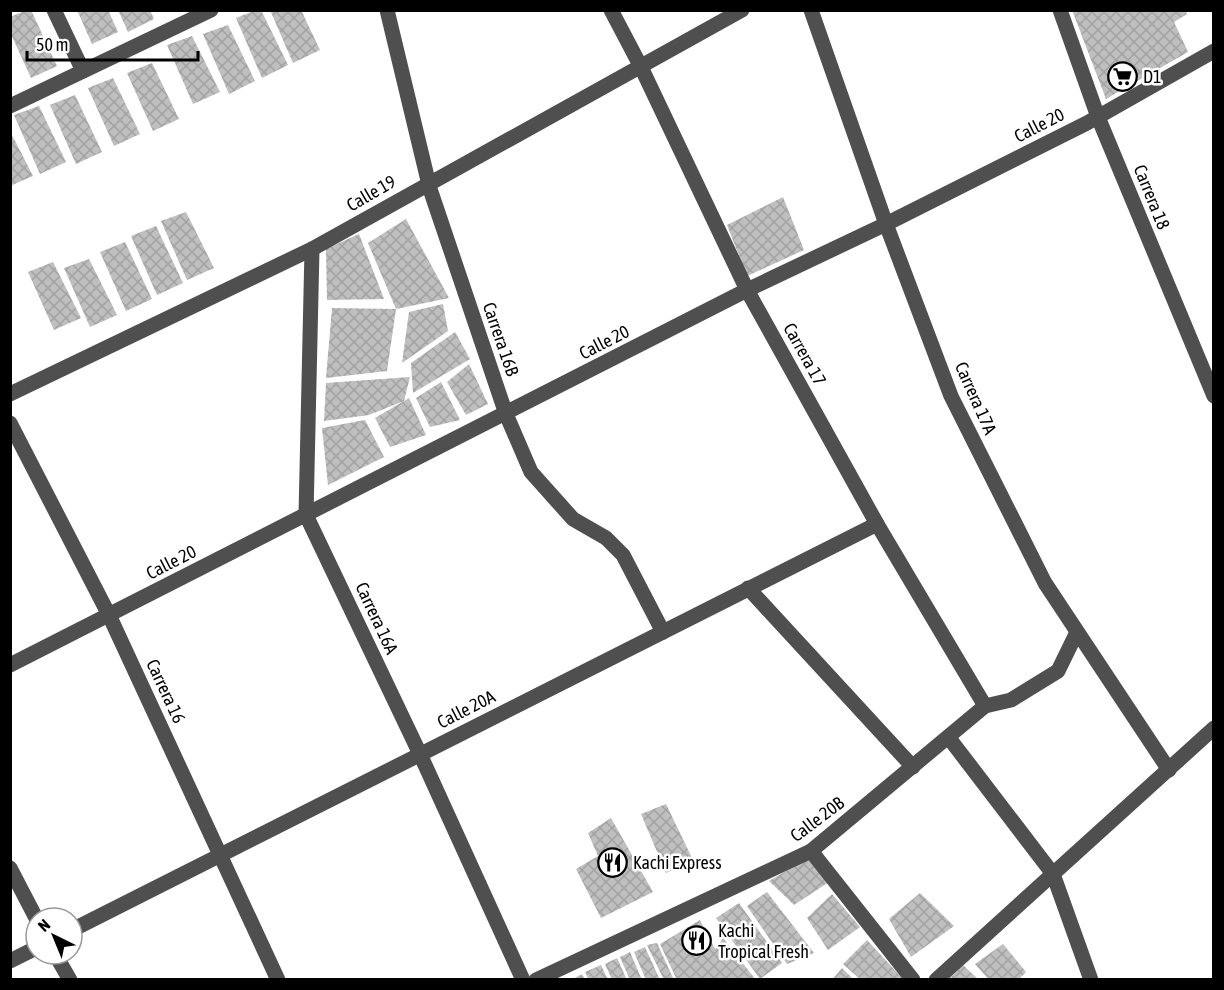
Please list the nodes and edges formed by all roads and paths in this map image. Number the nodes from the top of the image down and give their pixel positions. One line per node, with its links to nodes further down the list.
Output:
1 (54, 10): 10 (street)
2 (211, 10): 10 (street)
3 (387, 10): 13 (street, Carrera 16B)
4 (611, 10): 9 (street, Carrera 17)
5 (742, 10): 9 (street, Calle 19)
6 (811, 10): 14 (street, Carrera 17A)
7 (1060, 10): 12 (street, Carrera 18)
8 (1214, 51): 12 (street, Calle 20)
9 (641, 67): 13 (street, Calle 19); 16 (street, Carrera 17)
10 (83, 71): 11 (street)
11 (10, 106)
12 (1098, 117): 14 (street, Calle 20); 18 (street, Carrera 18)
13 (429, 183): 15 (street, Calle 19); 19 (street, Carrera 16B)
14 (886, 225): 16 (street, Calle 20); 26 (street, Carrera 17A)
15 (312, 249): 17 (street, Calle 19); 21 (street, Carrera 16A)
16 (747, 290): 19 (street, Calle 20); 22 (street, Carrera 17)
17 (10, 394)
18 (1214, 396)
19 (506, 414): 21 (street, Calle 20); 25 (street, Carrera 16B)
20 (10, 423): 24 (street, Carrera 16)
21 (306, 515): 24 (street, Calle 20); 31 (street, Carrera 16A)
22 (877, 524): 23 (street, Calle 20A); 28 (street, Carrera 17)
23 (748, 588): 25 (street, Calle 20A); 32 (street)
24 (110, 615): 27 (street, Calle 20); 35 (street, Carrera 16)
25 (663, 632): 31 (street, Calle 20A)
26 (1077, 632): 28 (street, Calle 20B); 33 (street, Carrera 17A)
27 (10, 665)
28 (985, 706): 30 (street, Calle 20B)
29 (1214, 728): 33 (street)
30 (949, 738): 32 (street, Calle 20B); 37 (street)
31 (420, 754): 35 (street, Calle 20A); 45 (street, Carrera 16A)
32 (913, 767): 34 (street, Calle 20B)
33 (1169, 770): 37 (street)
34 (811, 852): 46 (street, Calle 20B); 47 (street)
35 (221, 855): 39 (street, Calle 20A); 44 (street, Carrera 16)
36 (10, 868): 38 (street)
37 (1053, 874): 48 (street); 49 (street)
38 (30, 906)
39 (84, 924)
40 (24, 954): 41 (street)
41 (10, 961)
42 (62, 966): 43 (street)
43 (70, 980)
44 (278, 980)
45 (523, 980)
46 (536, 980)
47 (913, 980)
48 (936, 980)
49 (1091, 980)

